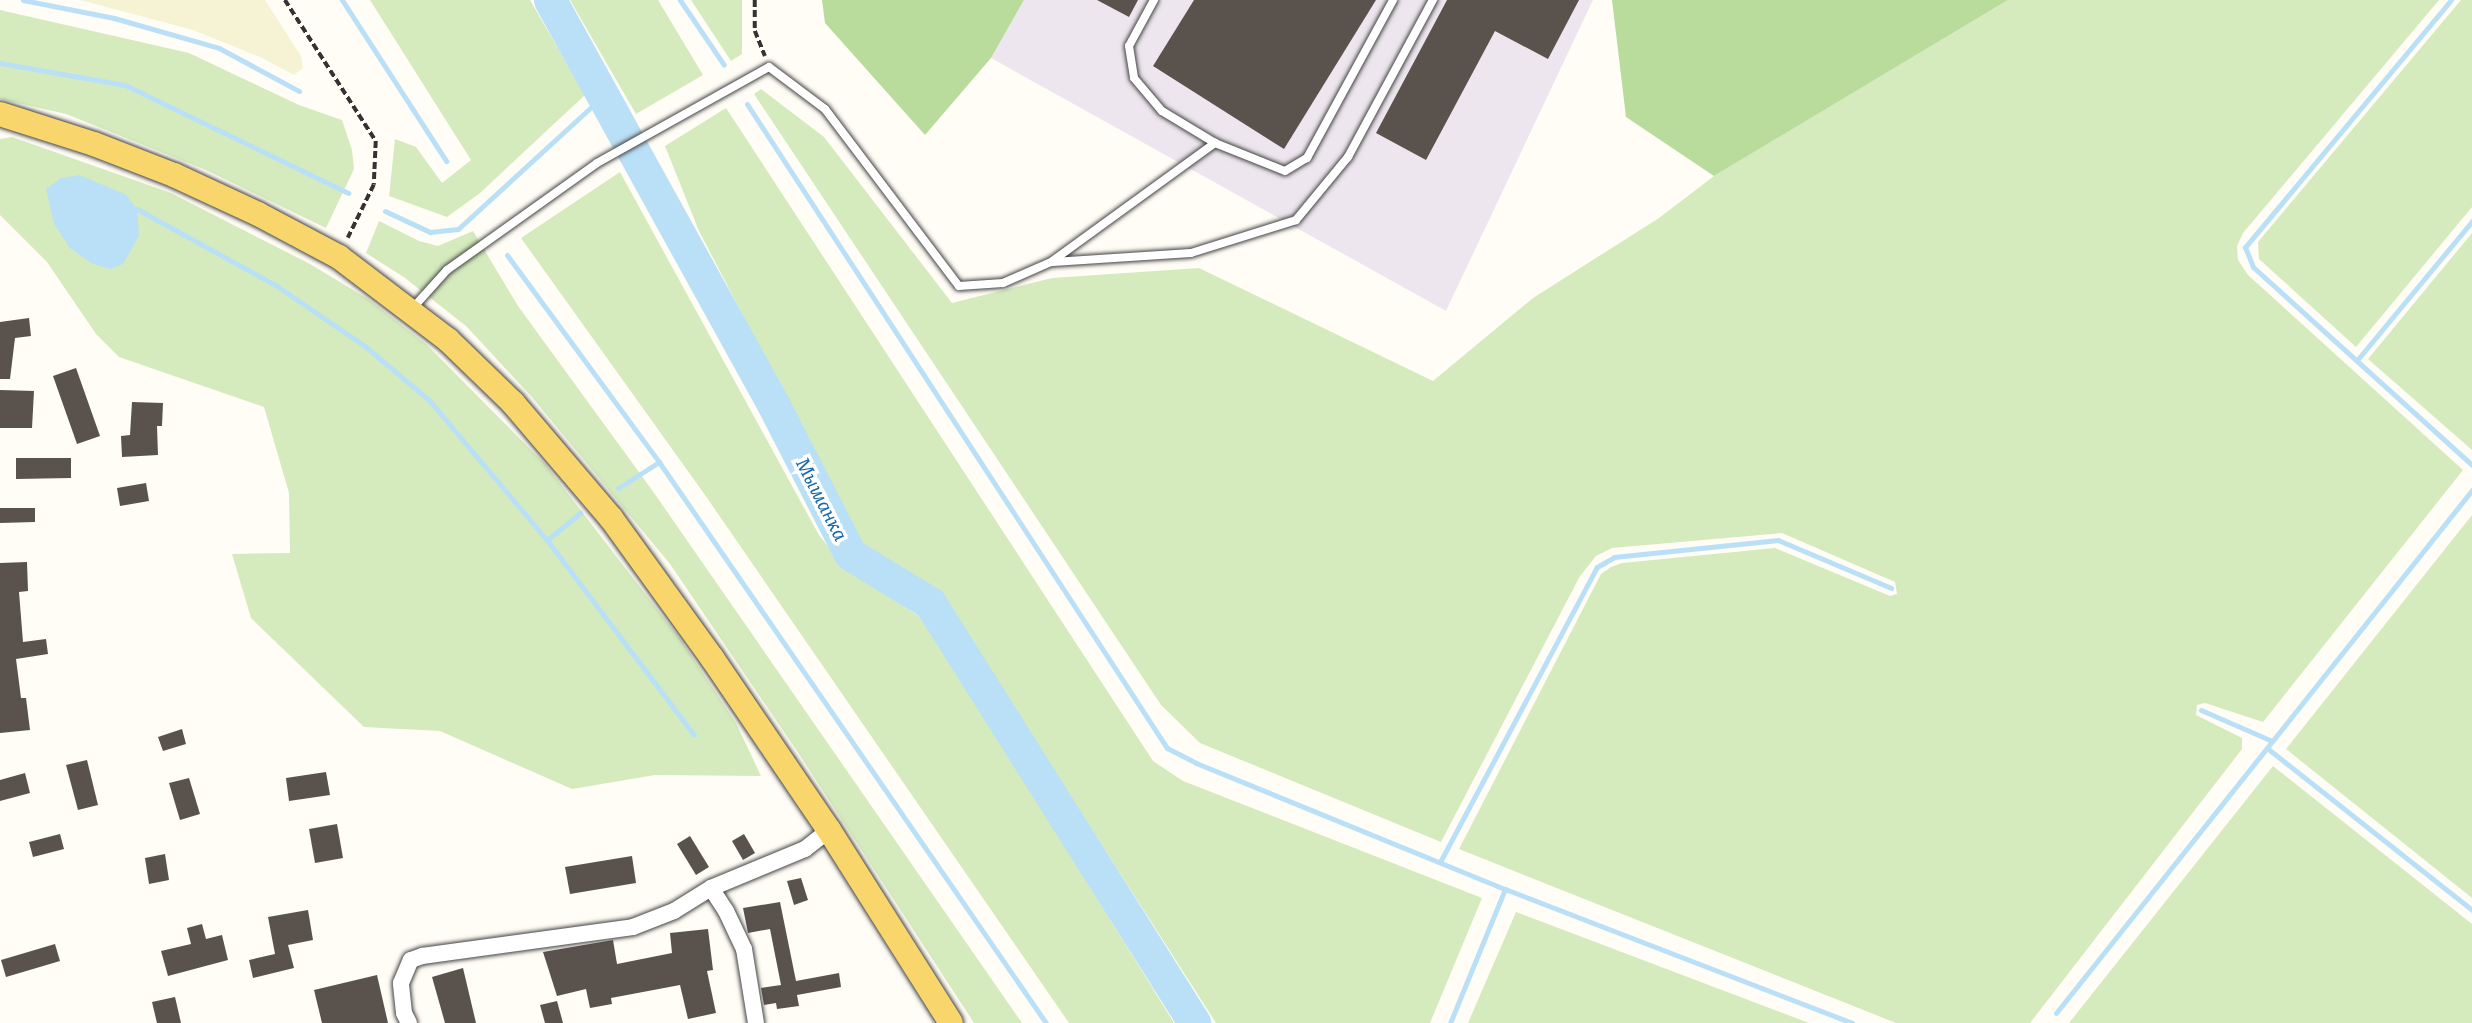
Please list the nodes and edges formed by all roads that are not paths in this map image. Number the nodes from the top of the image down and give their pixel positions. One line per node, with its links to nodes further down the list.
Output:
1 (1154, 0): 5 (lane)
2 (1393, 0): 5 (lane)
3 (1433, 0): 6 (lane)
4 (0, 114): 7 (main road)
5 (1215, 143): 6 (lane)
6 (1051, 262): 7 (lane)
7 (410, 312): 8 (main road)
8 (829, 830): 9 (street); 12 (main road)
9 (711, 888): 10 (street); 11 (street)
10 (409, 1023)
11 (756, 1023)
12 (951, 1023)

